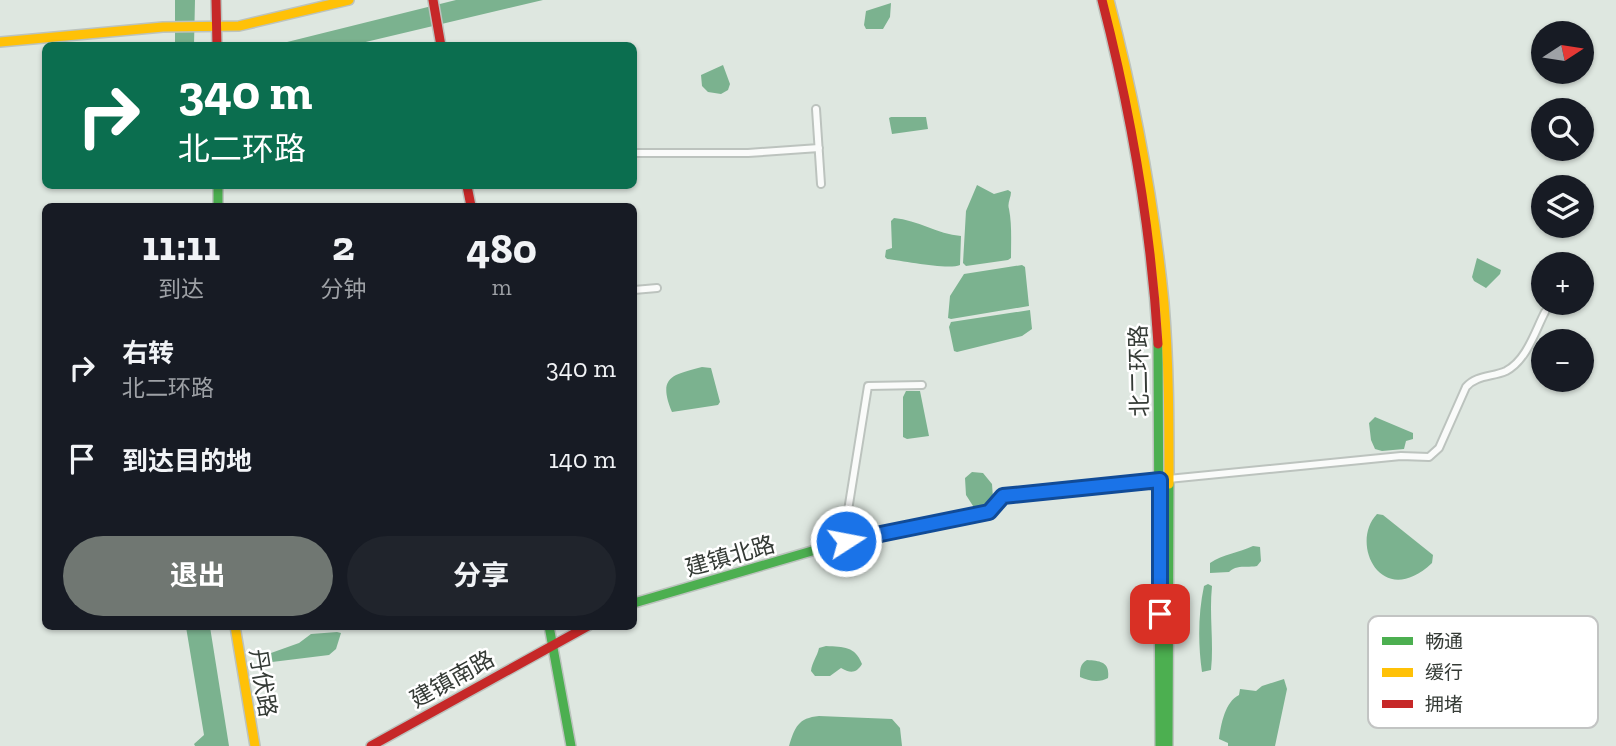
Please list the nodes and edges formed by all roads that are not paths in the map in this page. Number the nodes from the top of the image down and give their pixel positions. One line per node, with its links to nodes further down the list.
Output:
1 (216, 0): 6 (main road)
2 (349, 0): 6 (main road)
3 (1102, 0): 18 (main road, 北二环路)
4 (1110, 0): 18 (main road, 北二环路)
5 (433, 1): 9 (main road)
6 (216, 27): 7 (main road); 8 (main road)
7 (0, 42)
8 (217, 42)
9 (440, 42)
10 (816, 109): 11 (street)
11 (819, 148): 12 (street); 13 (street)
12 (637, 153)
13 (821, 184)
14 (657, 288): 15 (street)
15 (637, 290)
16 (1544, 315): 18 (street)
17 (922, 385): 19 (street)
18 (1164, 479): 19 (main road, 建镇北路); 28 (main road, 北二环路); 29 (main road, 北二环路)
19 (846, 541): 20 (main road, 建镇北路)
20 (637, 602)
21 (236, 630): 25 (main road, 丹伏路)
22 (550, 630): 24 (main road)
23 (580, 630): 24 (main road)
24 (552, 645): 26 (main road, 建镇南路); 27 (main road)
25 (255, 746)
26 (371, 746)
27 (571, 746)
28 (1160, 746)
29 (1168, 746)

